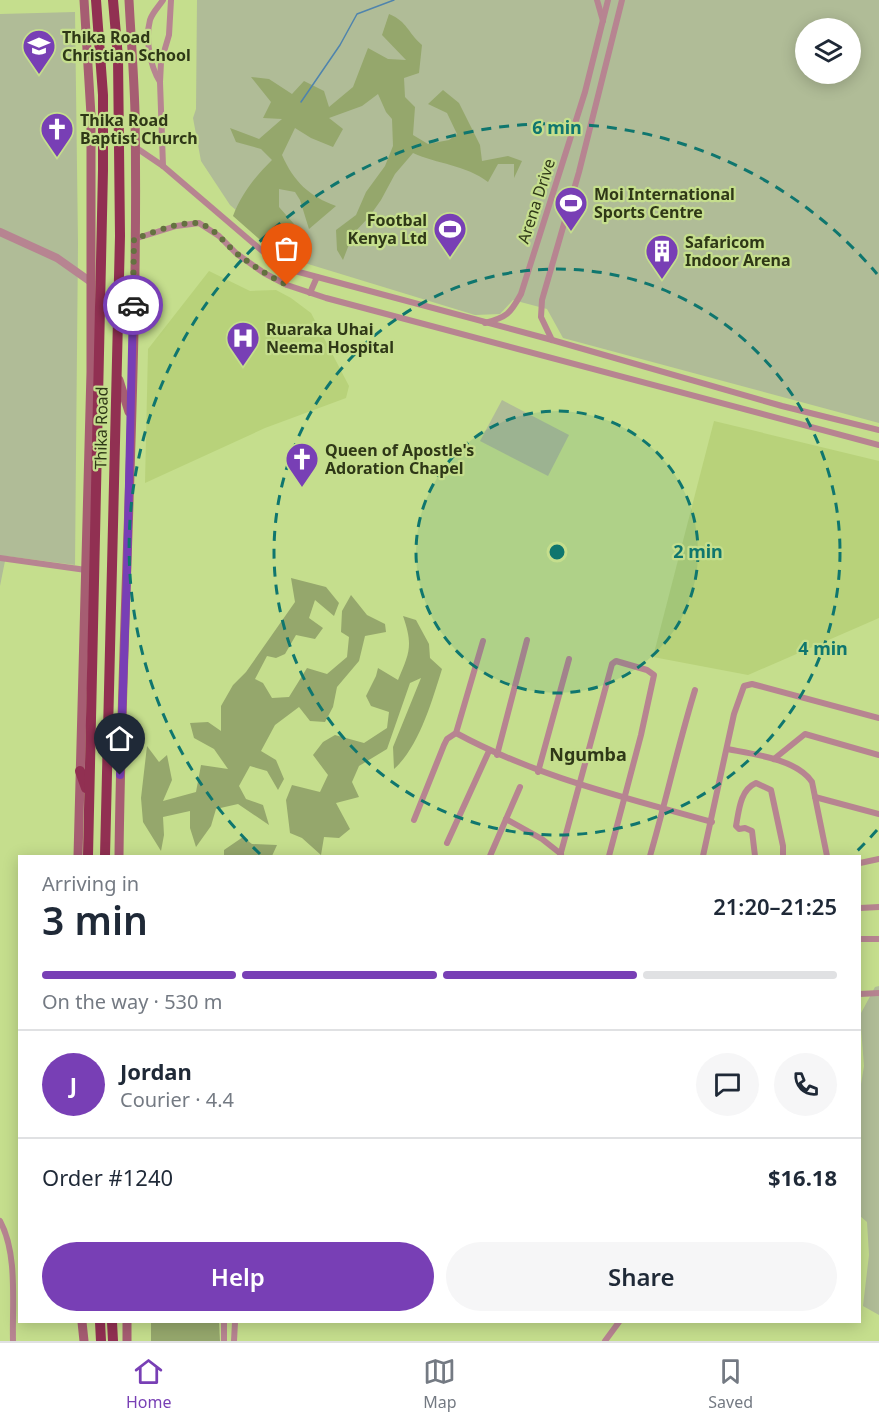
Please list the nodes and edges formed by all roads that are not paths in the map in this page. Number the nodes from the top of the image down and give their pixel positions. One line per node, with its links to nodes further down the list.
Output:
1 (84, 0): 17 (main road, Thika Road)
2 (96, 0): 42 (highway, Thika Road)
3 (113, 0): 21 (highway, Thika Road)
4 (129, 0): 12 (main road, Thika Road)
5 (163, 0): 11 (street)
6 (171, 0): 11 (street)
7 (597, 0): 10 (street)
8 (608, 0): 10 (street, Arena Drive)
9 (622, 0): 20 (street, Arena Drive)
10 (603, 21): 19 (street, Arena Drive)
11 (160, 82): 13 (street)
12 (134, 146): 13 (street); 15 (main road, Thika Road)
13 (163, 166): 16 (street)
14 (0, 232): 17 (street)
15 (134, 239): 18 (street); 22 (main road, Thika Road)
16 (317, 277): 18 (street); 19 (street)
17 (91, 282): 26 (main road, Thika Road)
18 (310, 292): 24 (street)
19 (485, 323): 20 (street)
20 (552, 340): 23 (street)
21 (117, 375): 22 (main road); 53 (highway, Thika Road)
22 (131, 419): 54 (main road, Thika Road)
23 (879, 430)
24 (879, 445)
25 (0, 558): 26 (street)
26 (86, 570): 38 (main road, Thika Road)
27 (526, 640): 36 (street)
28 (483, 641): 32 (street)
29 (569, 659): 39 (street)
30 (694, 690): 45 (street)
31 (879, 718): 33 (street)
32 (456, 733): 34 (street); 48 (street)
33 (727, 749): 37 (street); 49 (street)
34 (489, 751): 36 (street); 50 (street)
35 (879, 754): 37 (street)
36 (497, 755): 39 (street)
37 (774, 759): 44 (street)
38 (80, 771): 42 (highway); 51 (main road, Thika Road)
39 (538, 772): 40 (street)
40 (580, 785): 43 (street); 43 (street); 56 (street)
41 (520, 787): 47 (street)
42 (88, 794): 52 (highway, Thika Road)
43 (623, 797): 45 (street); 57 (street)
44 (816, 797): 46 (street); 62 (street)
45 (664, 808): 49 (street); 58 (street)
46 (879, 814)
47 (506, 819): 55 (street); 56 (street)
48 (414, 820)
49 (712, 822): 59 (street)
50 (447, 843)
51 (78, 855)
52 (88, 855)
53 (105, 855)
54 (119, 855)
55 (492, 855)
56 (561, 855)
57 (609, 855)
58 (650, 855)
59 (703, 855)
60 (755, 855): 61 (street)
61 (783, 855)
62 (827, 855)
63 (879, 859): 64 (street)
64 (861, 863)
65 (879, 907): 66 (street)
66 (861, 908)
67 (861, 939): 68 (street)
68 (879, 939)
69 (879, 993): 70 (street)
70 (861, 994)
71 (0, 1221): 79 (street)
72 (82, 1323): 80 (main road)
73 (100, 1323): 81 (highway)
74 (112, 1323): 82 (highway)
75 (127, 1323): 83 (main road)
76 (224, 1323): 84 (street)
77 (235, 1323): 85 (street)
78 (618, 1323): 86 (street)
79 (13, 1341)
80 (84, 1341)
81 (100, 1341)
82 (113, 1341)
83 (127, 1341)
84 (224, 1341)
85 (234, 1341)
86 (605, 1341)

